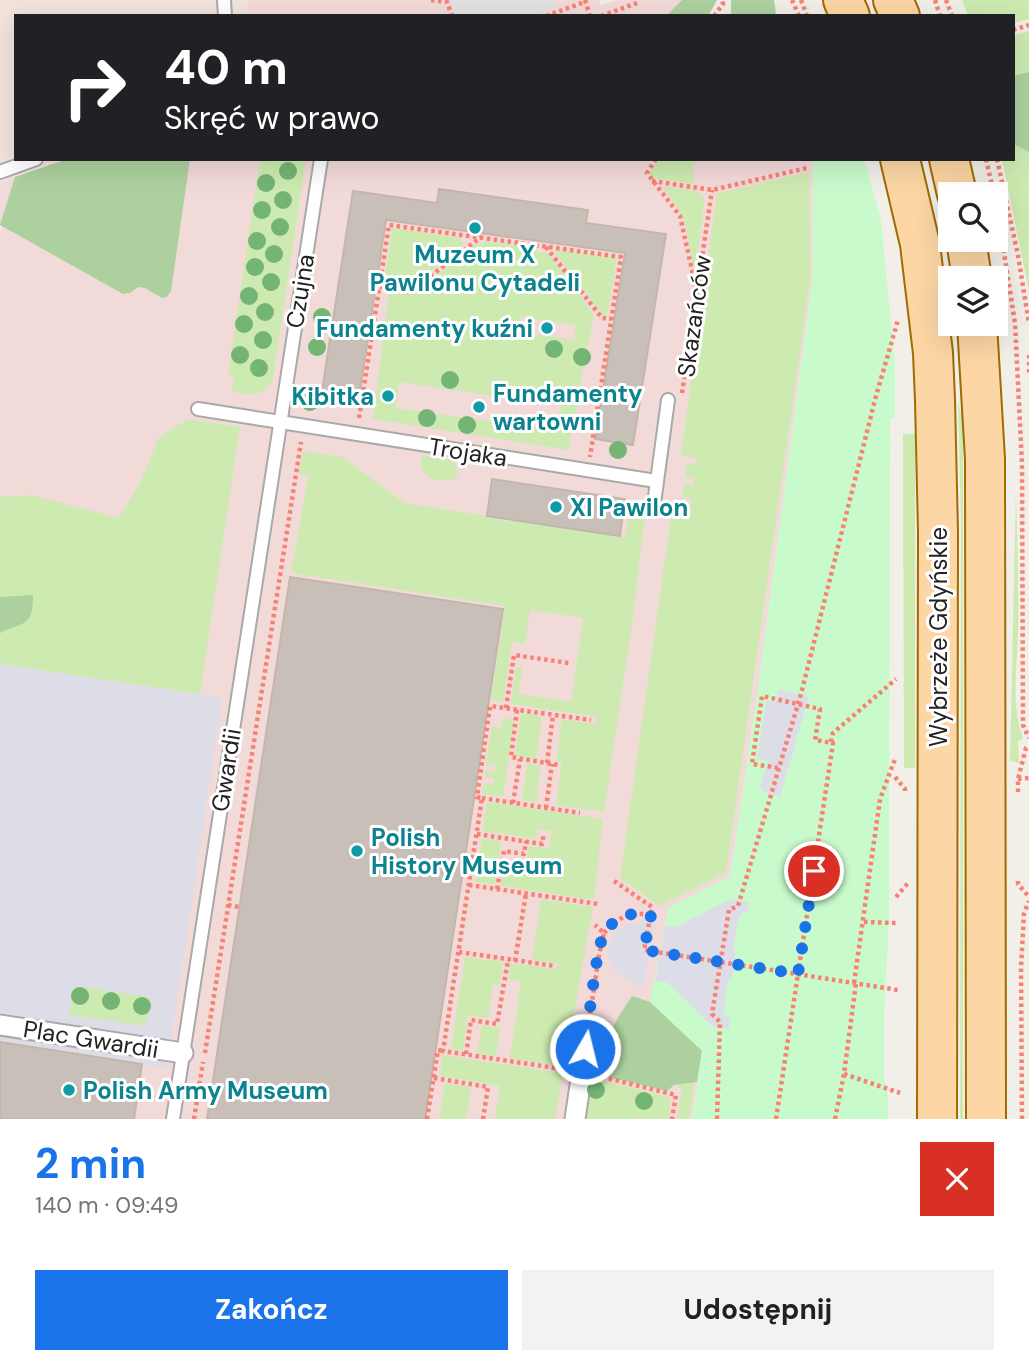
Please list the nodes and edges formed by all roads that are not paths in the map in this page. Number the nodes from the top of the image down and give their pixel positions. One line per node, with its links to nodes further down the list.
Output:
1 (30, 161): 5 (lane)
2 (320, 161): 10 (lane, Czujna)
3 (901, 161): 18 (main road, Wybrzeże Gdyńskie)
4 (949, 161): 6 (main road)
5 (0, 172)
6 (954, 182)
7 (978, 336): 19 (main road, Wybrzeże Gdyńskie)
8 (668, 400): 11 (lane, Skazańców)
9 (198, 409): 10 (lane, Trojaka)
10 (280, 422): 11 (lane, Trojaka); 14 (lane, Gwardii)
11 (656, 481): 12 (lane, Skazańców)
12 (653, 511)
13 (0, 1024): 14 (street, Plac Gwardii)
14 (183, 1053): 16 (lane, Gwardii)
15 (582, 1072): 17 (street)
16 (173, 1119)
17 (575, 1119)
18 (937, 1119)
19 (986, 1119)

